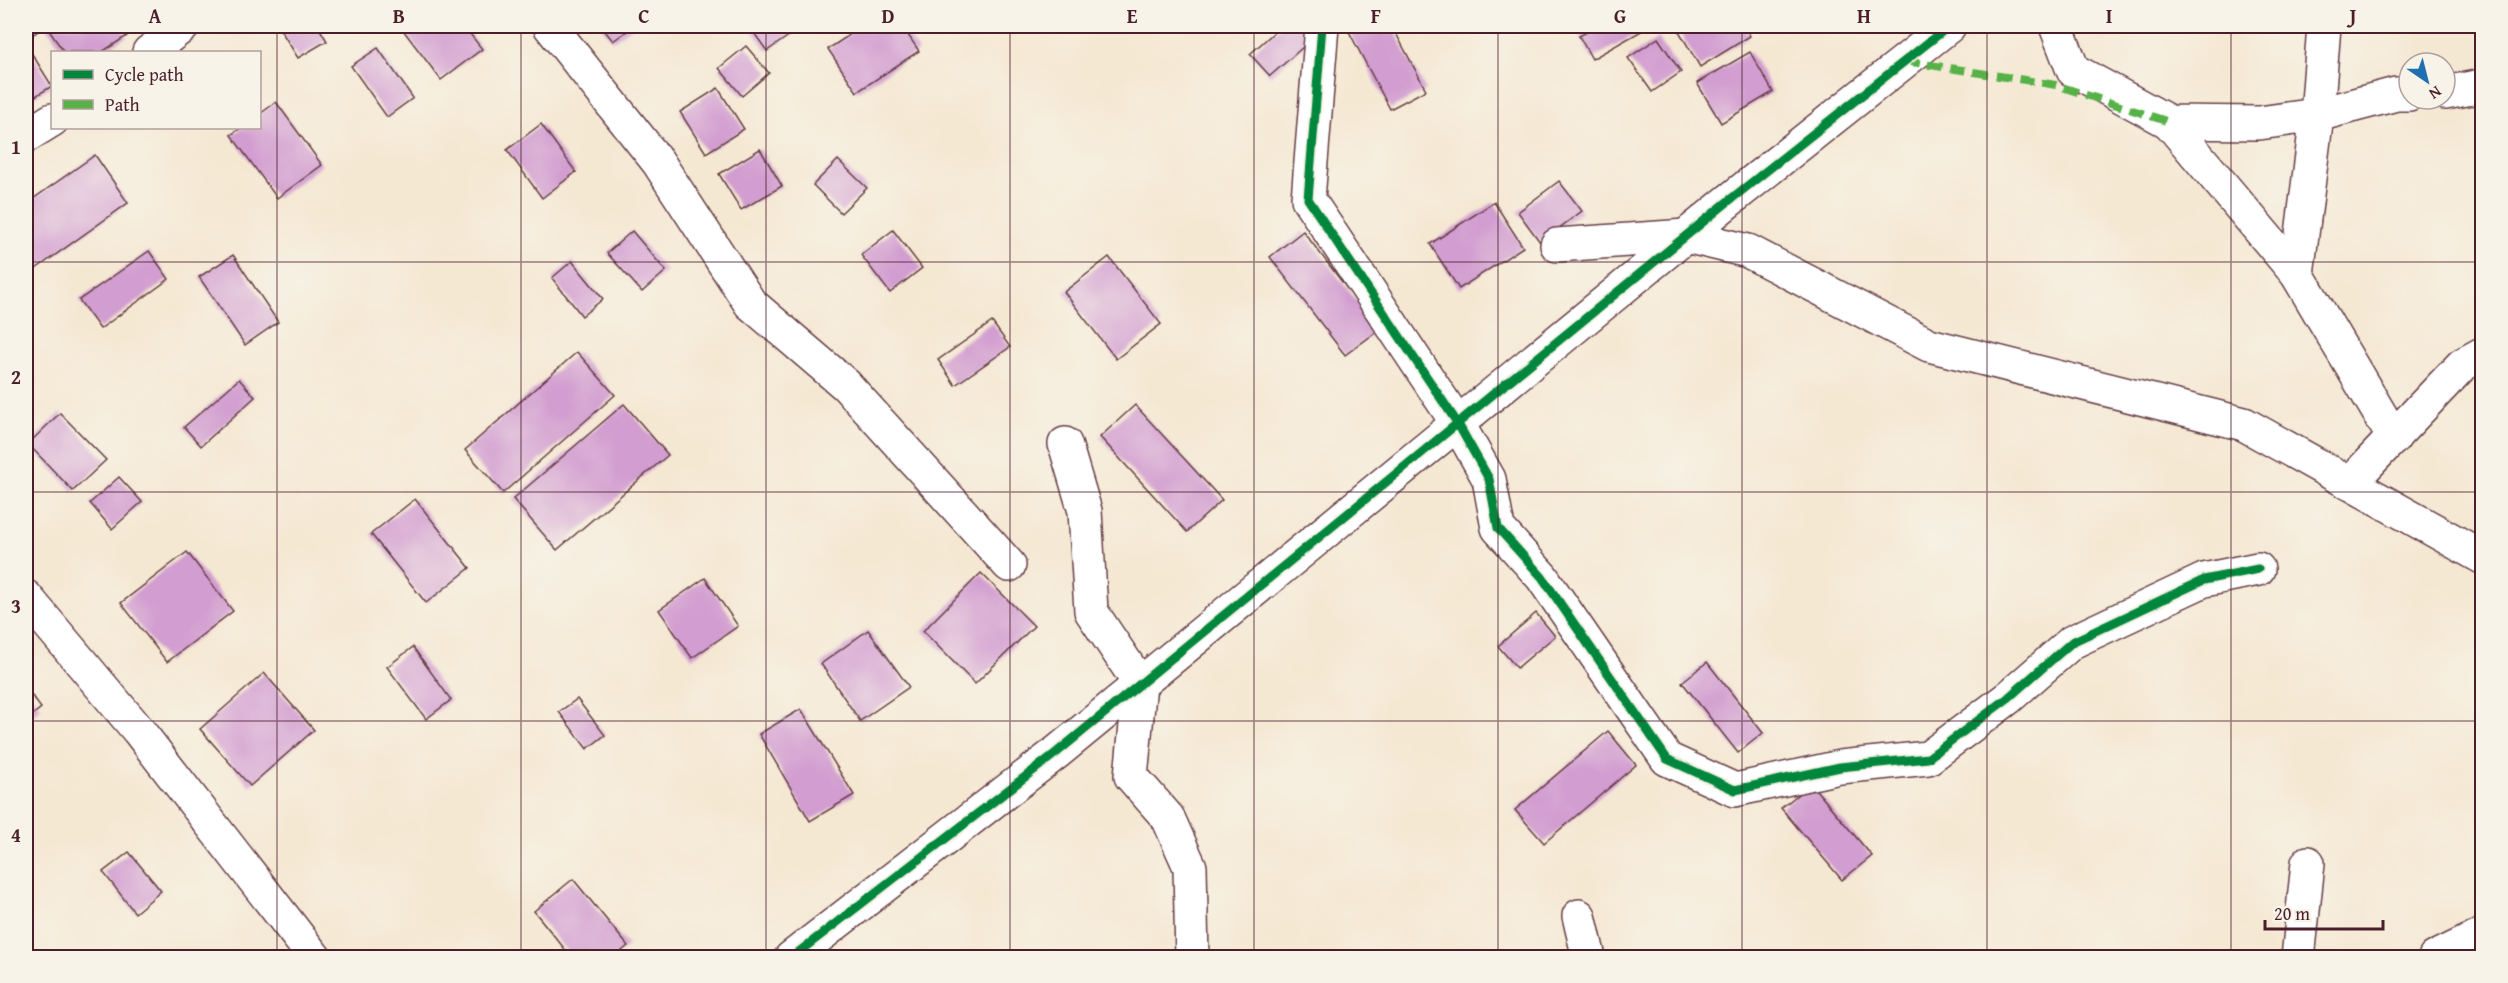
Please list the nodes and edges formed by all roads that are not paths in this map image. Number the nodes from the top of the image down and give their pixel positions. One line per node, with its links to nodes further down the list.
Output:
1 (183, 26): 7 (street)
2 (550, 26): 24 (street)
3 (1322, 26): 19 (street)
4 (1949, 26): 15 (street)
5 (2056, 26): 13 (street)
6 (2324, 26): 11 (street)
7 (150, 51)
8 (2482, 86): 9 (street)
9 (2457, 91)
10 (2397, 94): 11 (street)
11 (2318, 115): 13 (street); 17 (street)
12 (51, 121): 14 (street)
13 (2169, 122): 17 (street)
14 (26, 136)
15 (1686, 236): 16 (street); 19 (street); 22 (street)
16 (1557, 245)
17 (2297, 274): 20 (street)
18 (2482, 354): 20 (street)
19 (1458, 424): 25 (street); 27 (street)
20 (2394, 438): 22 (street)
21 (1065, 444): 27 (street)
22 (2350, 483): 23 (street)
23 (2482, 557)
24 (1009, 565)
25 (2258, 569)
26 (26, 597): 31 (street)
27 (1140, 684): 32 (street); 33 (street)
28 (2308, 863): 35 (street)
29 (1579, 916): 34 (street)
30 (2482, 935): 36 (street)
31 (315, 957)
32 (790, 957)
33 (1192, 957)
34 (1589, 957)
35 (2298, 957)
36 (2435, 957)

